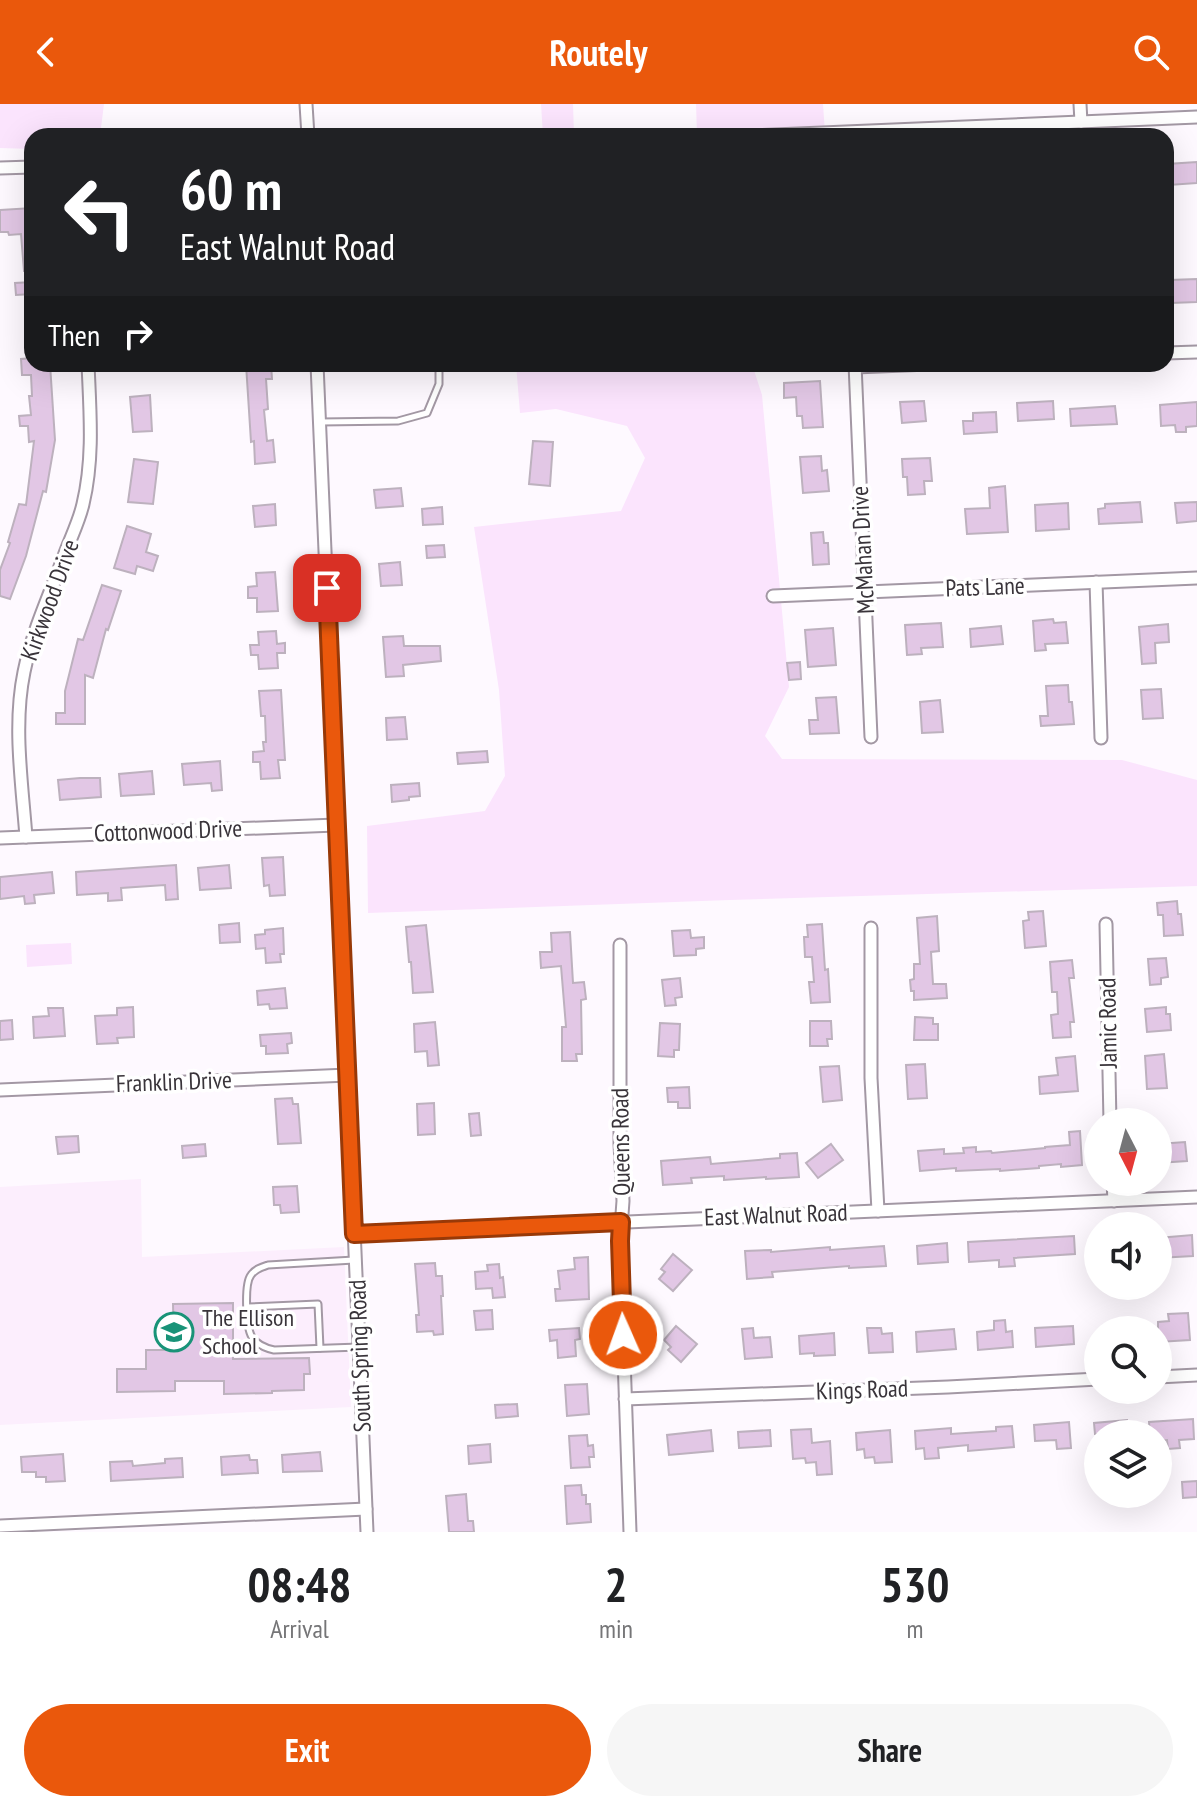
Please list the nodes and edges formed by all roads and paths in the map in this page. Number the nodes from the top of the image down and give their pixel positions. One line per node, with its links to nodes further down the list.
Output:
1 (306, 104): 5 (street)
2 (1080, 104): 4 (street)
3 (1197, 117): 4 (street)
4 (1081, 122): 6 (street)
5 (308, 128)
6 (956, 128)
7 (24, 167): 8 (street)
8 (0, 168)
9 (1197, 352): 10 (street)
10 (1174, 353)
11 (88, 372): 23 (street, Kirkwood Drive)
12 (317, 372): 15 (street, South Spring Road)
13 (439, 372): 15 (lane)
14 (855, 372): 18 (street, McMahan Drive)
15 (320, 422): 22 (street, South Spring Road)
16 (1197, 578): 17 (street, Pats Lane)
17 (1096, 582): 18 (street, Pats Lane); 21 (street)
18 (865, 592): 19 (street, Pats Lane); 20 (street, McMahan Drive)
19 (773, 596)
20 (871, 737)
21 (1101, 738)
22 (336, 825): 23 (street, Cottonwood Drive); 28 (street, South Spring Road)
23 (26, 837): 24 (street, Cottonwood Drive)
24 (0, 838)
25 (1106, 924): 30 (street, Jamic Road)
26 (871, 928): 34 (street)
27 (620, 945): 35 (street, Queens Road)
28 (348, 1075): 29 (street, Franklin Drive); 36 (street, South Spring Road)
29 (0, 1090)
30 (1110, 1108)
31 (1114, 1196): 33 (street)
32 (1197, 1197): 33 (street, East Walnut Road)
33 (1114, 1201): 34 (street, East Walnut Road)
34 (878, 1211): 35 (street, East Walnut Road)
35 (621, 1222): 36 (street, East Walnut Road); 44 (street, Queens Road)
36 (354, 1234): 37 (street, South Spring Road)
37 (355, 1260): 38 (lane); 39 (street, South Spring Road)
38 (248, 1307): 40 (lane); 40 (lane)
39 (359, 1347): 40 (lane); 45 (street, South Spring Road)
40 (320, 1349)
41 (1197, 1375): 42 (street)
42 (1172, 1376)
43 (1084, 1380): 44 (street, Kings Road)
44 (625, 1399): 48 (street, Queens Road)
45 (366, 1509): 46 (street); 47 (street, South Spring Road)
46 (0, 1526)
47 (367, 1532)
48 (630, 1532)

